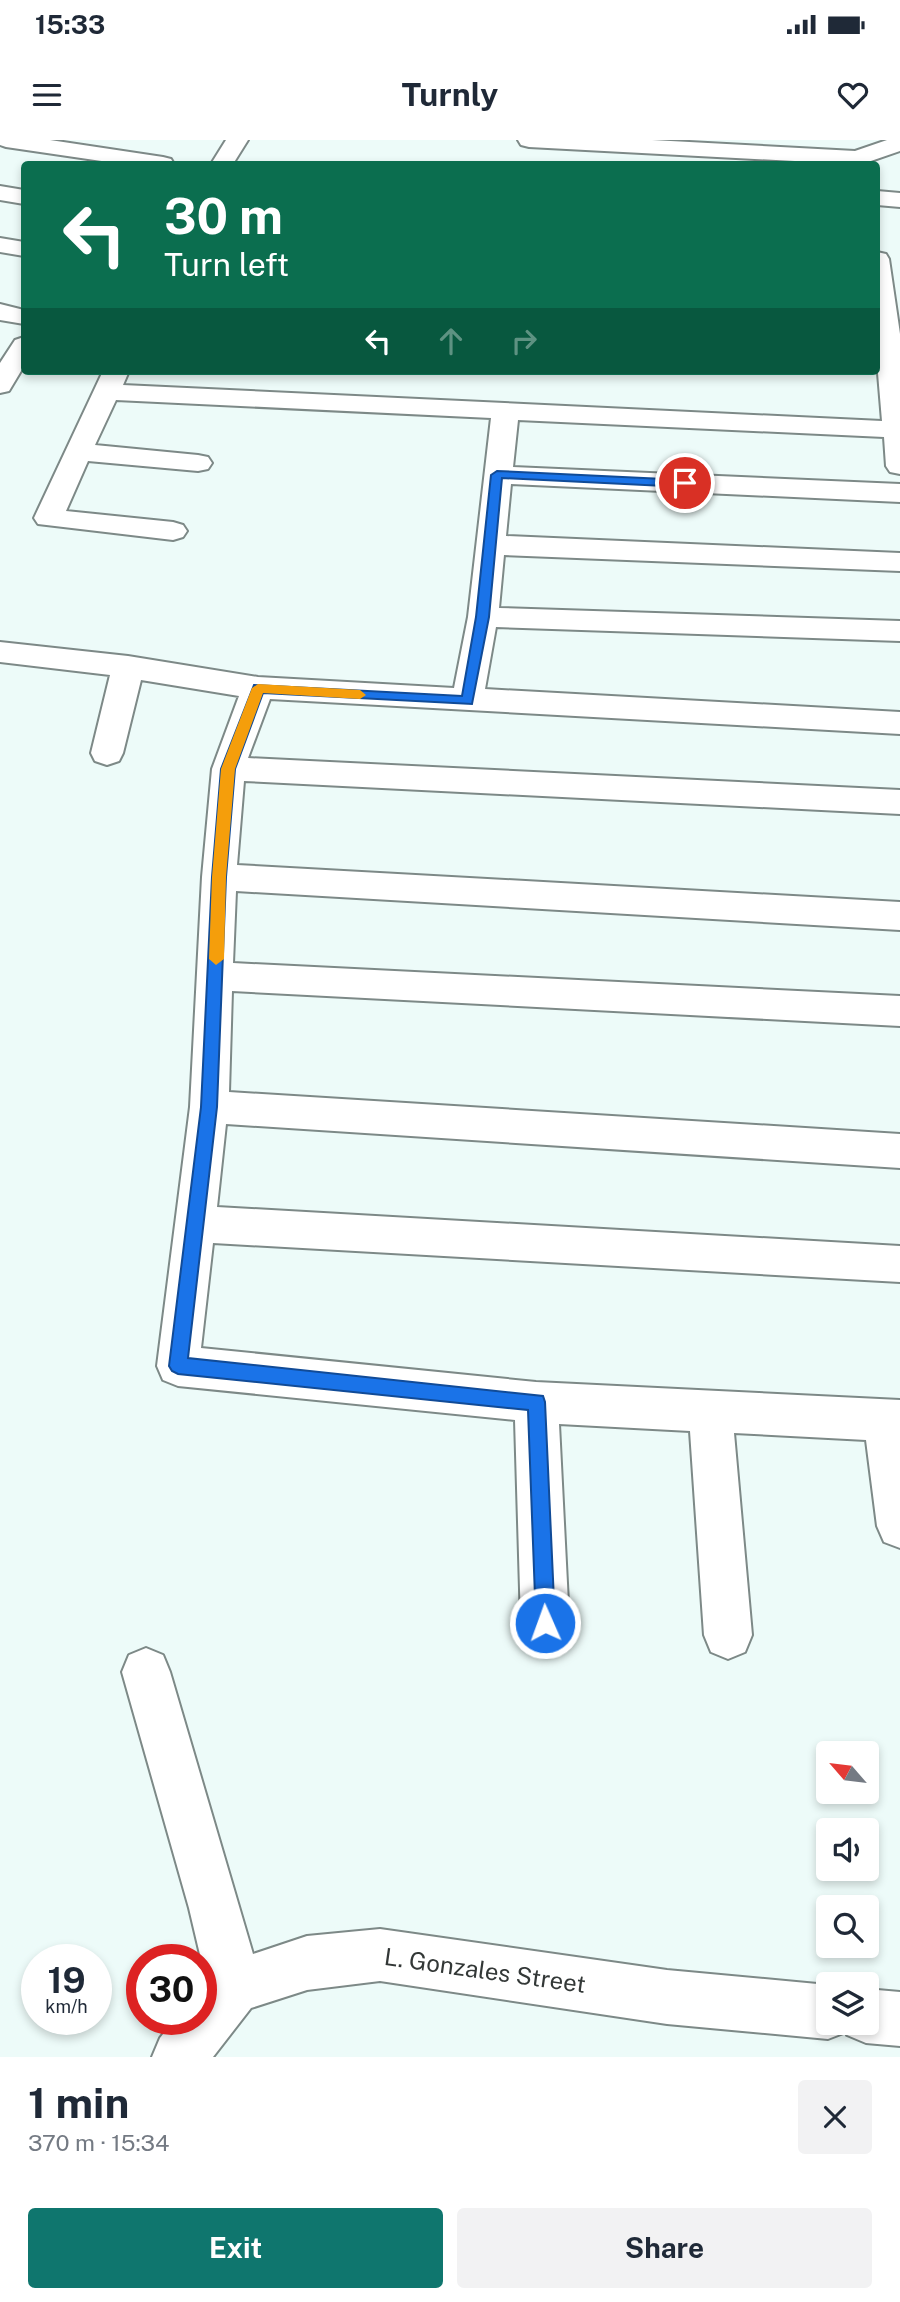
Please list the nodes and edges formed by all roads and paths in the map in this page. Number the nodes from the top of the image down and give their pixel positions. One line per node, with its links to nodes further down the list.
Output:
1 (6, 140): 6 (street)
2 (237, 140): 7 (street)
3 (529, 140): 5 (street)
4 (900, 143): 5 (street)
5 (856, 154)
6 (143, 161)
7 (224, 161)
8 (0, 193): 9 (street)
9 (21, 196)
10 (880, 198): 11 (street)
11 (900, 200)
12 (0, 245): 13 (street)
13 (21, 248)
14 (880, 258): 15 (street)
15 (900, 259)
16 (880, 274): 18 (street)
17 (0, 312): 19 (street)
18 (887, 312): 21 (street)
19 (21, 316)
20 (21, 350): 23 (street)
21 (889, 366): 25 (street)
22 (111, 381): 24 (street); 26 (street)
23 (0, 385)
24 (505, 411): 25 (street); 29 (street)
25 (898, 430): 28 (street)
26 (78, 452): 27 (street); 31 (street)
27 (198, 463)
28 (900, 466)
29 (497, 475): 30 (street); 32 (street)
30 (900, 493)
31 (173, 531)
32 (491, 545): 33 (street); 34 (street)
33 (900, 562)
34 (483, 617): 35 (street); 39 (street)
35 (900, 631)
36 (0, 652): 37 (street)
37 (128, 667): 38 (street); 41 (street)
38 (258, 688): 39 (street); 42 (street)
39 (467, 701): 40 (street)
40 (900, 723)
41 (107, 753)
42 (228, 769): 43 (street); 44 (street)
43 (900, 802)
44 (219, 877): 45 (street); 46 (street)
45 (900, 916)
46 (216, 976): 47 (street); 48 (street)
47 (900, 1012)
48 (209, 1107): 49 (street); 50 (street)
49 (900, 1151)
50 (195, 1224): 51 (street); 52 (street)
51 (900, 1264)
52 (536, 1402): 53 (street); 56 (street)
53 (710, 1411): 54 (street); 57 (street)
54 (893, 1420): 55 (street)
55 (900, 1526)
56 (545, 1623)
57 (728, 1635)
58 (146, 1671): 59 (street)
59 (234, 1987): 60 (street, L. Gonzales Street); 63 (street)
60 (816, 2011)
61 (879, 2017): 62 (street)
62 (900, 2019)
63 (179, 2057)

